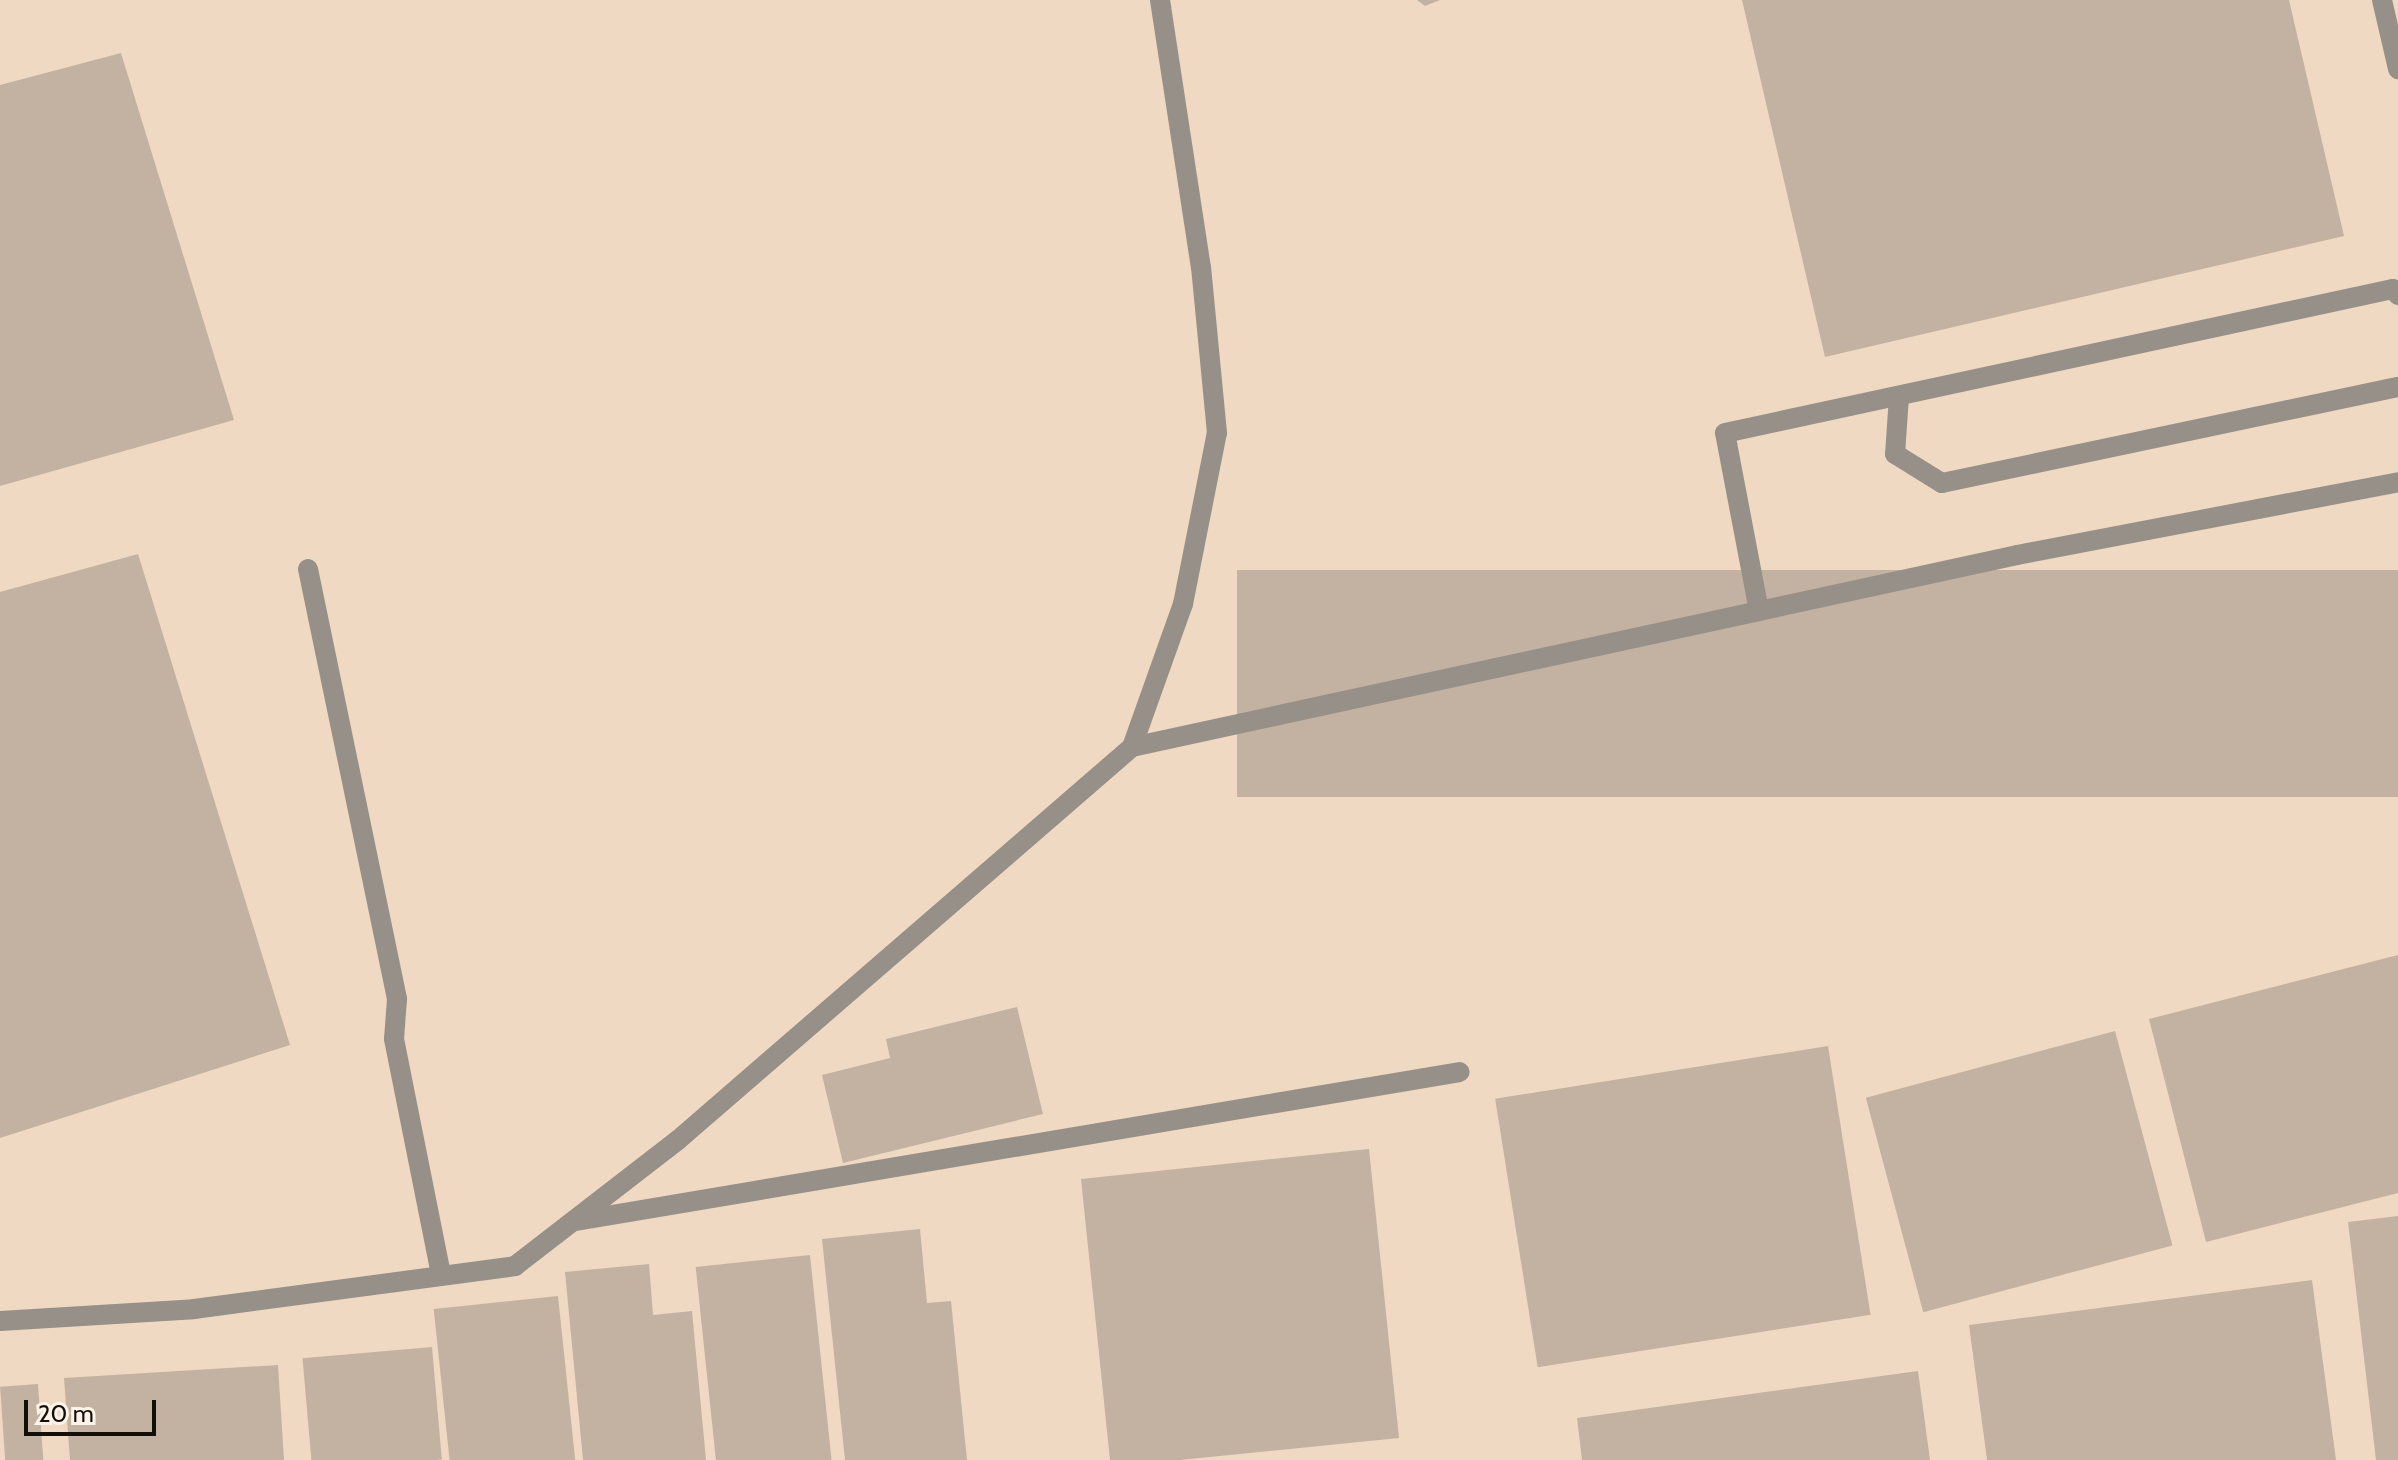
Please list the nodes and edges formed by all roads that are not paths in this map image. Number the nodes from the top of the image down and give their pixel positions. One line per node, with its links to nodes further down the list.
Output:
1 (1160, 0): 10 (lane)
2 (2382, 0): 3 (lane)
3 (2398, 69)
4 (2398, 295): 6 (lane)
5 (2398, 387): 6 (lane)
6 (1899, 396): 9 (lane)
7 (2398, 482): 9 (lane)
8 (308, 569): 13 (lane)
9 (1759, 611): 10 (lane)
10 (1132, 747): 12 (lane)
11 (1460, 1072): 12 (lane)
12 (572, 1222): 13 (lane)
13 (441, 1275): 14 (lane)
14 (0, 1321)

